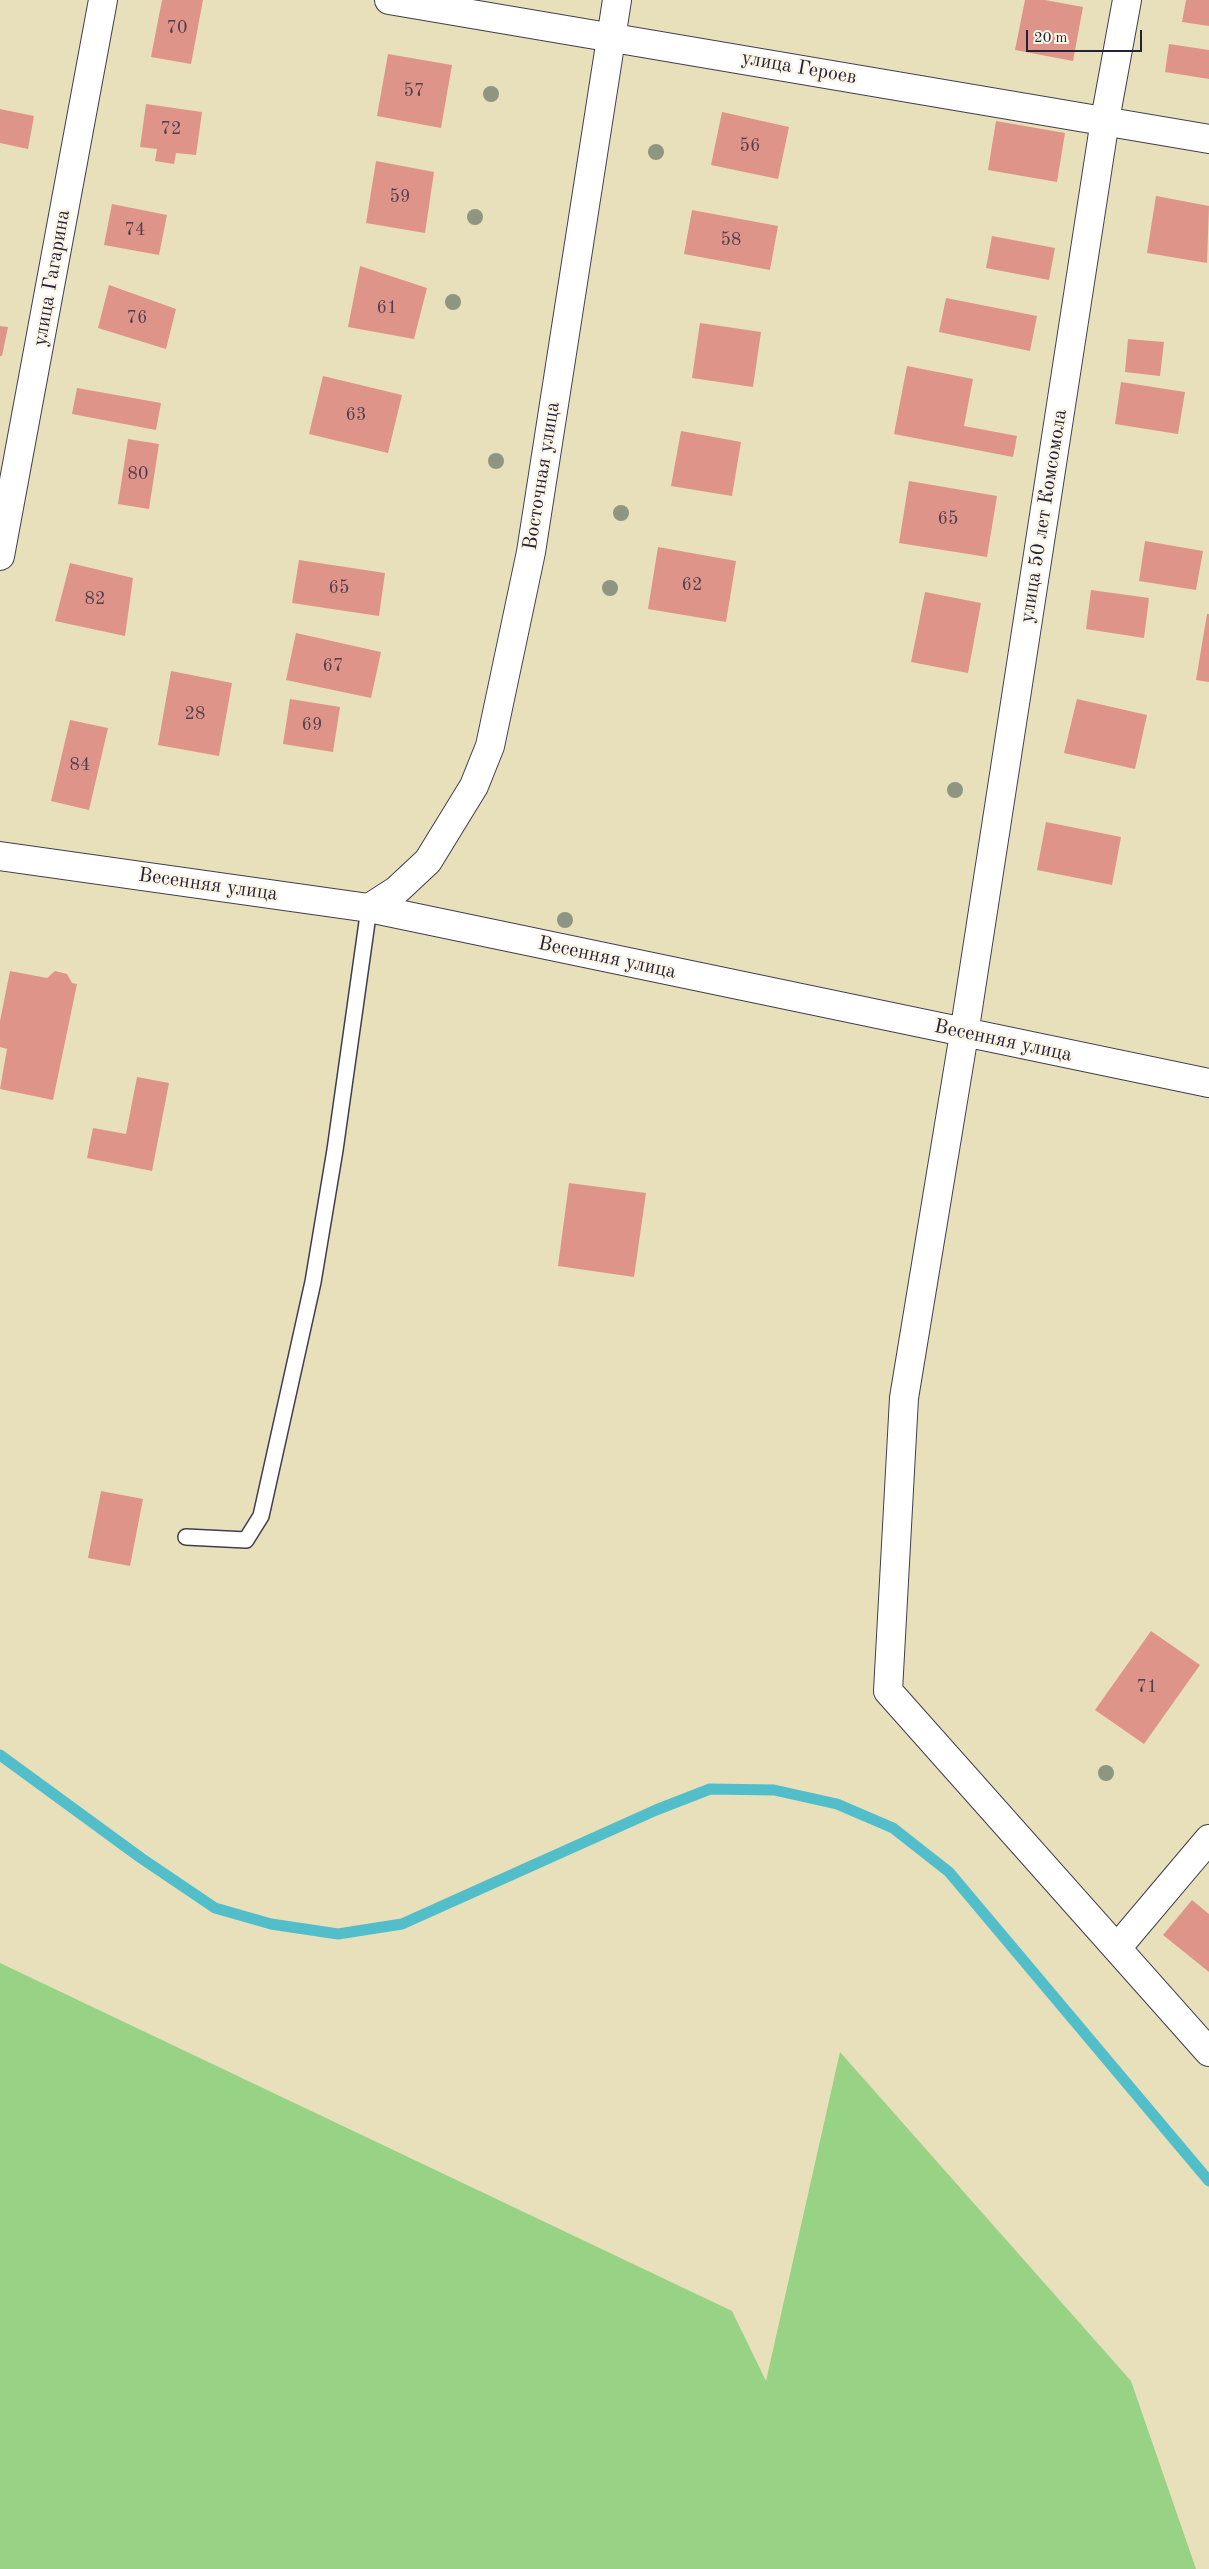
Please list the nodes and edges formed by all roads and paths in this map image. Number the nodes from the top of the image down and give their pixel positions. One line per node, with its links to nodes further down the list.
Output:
1 (103, 0): 8 (street, улица Гагарина)
2 (388, 0): 5 (street, улица Героев)
3 (617, 0): 5 (street, Восточная улица)
4 (1128, 0): 6 (street, улица 50 лет Комсомола)
5 (610, 36): 6 (street, улица Героев); 10 (street, Восточная улица)
6 (1105, 120): 7 (street, улица Героев); 11 (street, улица 50 лет Комсомола)
7 (1209, 139)
8 (0, 556)
9 (0, 856): 10 (street, Весенняя улица)
10 (369, 908): 11 (street, Весенняя улица); 13 (lane)
11 (964, 1034): 12 (street, Весенняя улица); 15 (street, улица 50 лет Комсомола)
12 (1209, 1083)
13 (186, 1537)
14 (1209, 1839): 15 (street)
15 (1117, 1948): 16 (street, улица 50 лет Комсомола)
16 (1209, 2052)

